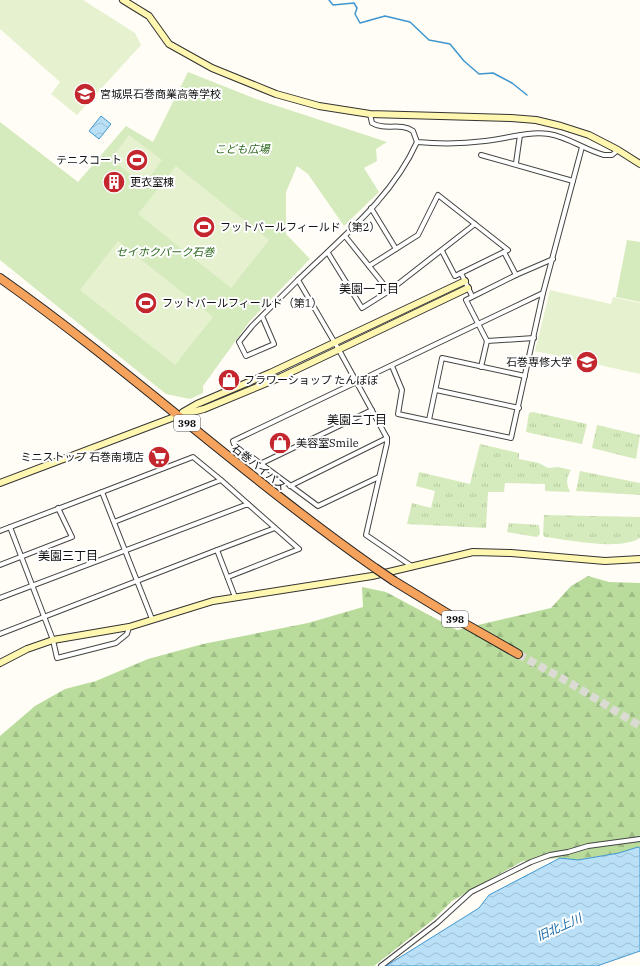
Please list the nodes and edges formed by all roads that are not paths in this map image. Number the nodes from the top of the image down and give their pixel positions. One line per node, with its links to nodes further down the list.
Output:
1 (123, 0): 2 (street)
2 (370, 114): 4 (street); 6 (street)
3 (520, 135): 4 (street); 5 (street); 8 (street)
4 (417, 142): 11 (street)
5 (582, 147): 6 (street); 10 (street)
6 (618, 150): 9 (street)
7 (481, 154): 8 (street)
8 (516, 164): 10 (street)
9 (640, 164)
10 (573, 181): 18 (street)
11 (371, 208): 13 (street); 14 (street)
12 (475, 224): 14 (street); 15 (street); 16 (street)
13 (345, 236): 17 (street); 19 (street)
14 (396, 249): 19 (street)
15 (442, 251): 20 (street); 26 (street)
16 (504, 252): 20 (street); 21 (street)
17 (328, 253): 23 (street); 26 (street)
18 (553, 259): 21 (street); 27 (street)
19 (369, 266): 26 (street)
20 (461, 273): 24 (street)
21 (516, 275): 28 (street)
22 (0, 278): 42 (highway, 石巻バイパス / 398)
23 (298, 280): 29 (street); 33 (street)
24 (465, 281): 25 (street); 33 (street)
25 (468, 288): 28 (street); 34 (street)
26 (389, 291)
27 (543, 293): 30 (street); 31 (street)
28 (472, 296): 30 (street)
29 (262, 316): 29 (street)
30 (477, 324): 32 (street); 35 (street)
31 (534, 338): 32 (street); 37 (street)
32 (487, 341): 36 (street)
33 (335, 342): 34 (street); 42 (street)
34 (340, 350): 38 (street); 42 (street)
35 (392, 366): 38 (street); 43 (street)
36 (481, 367): 37 (street); 39 (street)
37 (525, 376): 40 (street)
38 (356, 382): 41 (street); 45 (street)
39 (436, 390): 40 (street); 43 (street)
40 (519, 408): 43 (street)
41 (372, 410): 44 (street); 45 (street)
42 (177, 416): 48 (street); 73 (highway, 石巻バイパス / 398, bridge)
43 (429, 420)
44 (387, 438): 46 (street); 49 (street)
45 (260, 464): 49 (street)
46 (379, 477): 49 (street); 62 (street)
47 (221, 480): 50 (street); 51 (street); 53 (street)
48 (0, 483)
49 (290, 486)
50 (102, 492): 52 (street); 53 (street)
51 (248, 504): 55 (street); 58 (street)
52 (58, 508): 54 (street); 59 (street)
53 (114, 522): 58 (street)
54 (10, 527): 56 (street); 59 (street)
55 (275, 528): 57 (street); 63 (street)
56 (0, 531)
57 (217, 550): 63 (street); 64 (street)
58 (125, 551): 64 (street); 65 (street)
59 (21, 557): 61 (street); 65 (street)
60 (640, 559): 62 (street)
61 (0, 565)
62 (413, 567): 66 (street)
63 (228, 577): 66 (street)
64 (136, 581): 68 (street); 69 (street)
65 (32, 587): 67 (street); 68 (street)
66 (235, 597): 69 (street)
67 (0, 598)
68 (44, 617): 71 (street); 72 (street)
69 (152, 619): 70 (street)
70 (130, 627): 72 (street); 72 (street)
71 (0, 634)
72 (53, 640): 74 (street)
73 (518, 654)
74 (0, 663)
75 (640, 839): 76 (street)
76 (381, 966)

